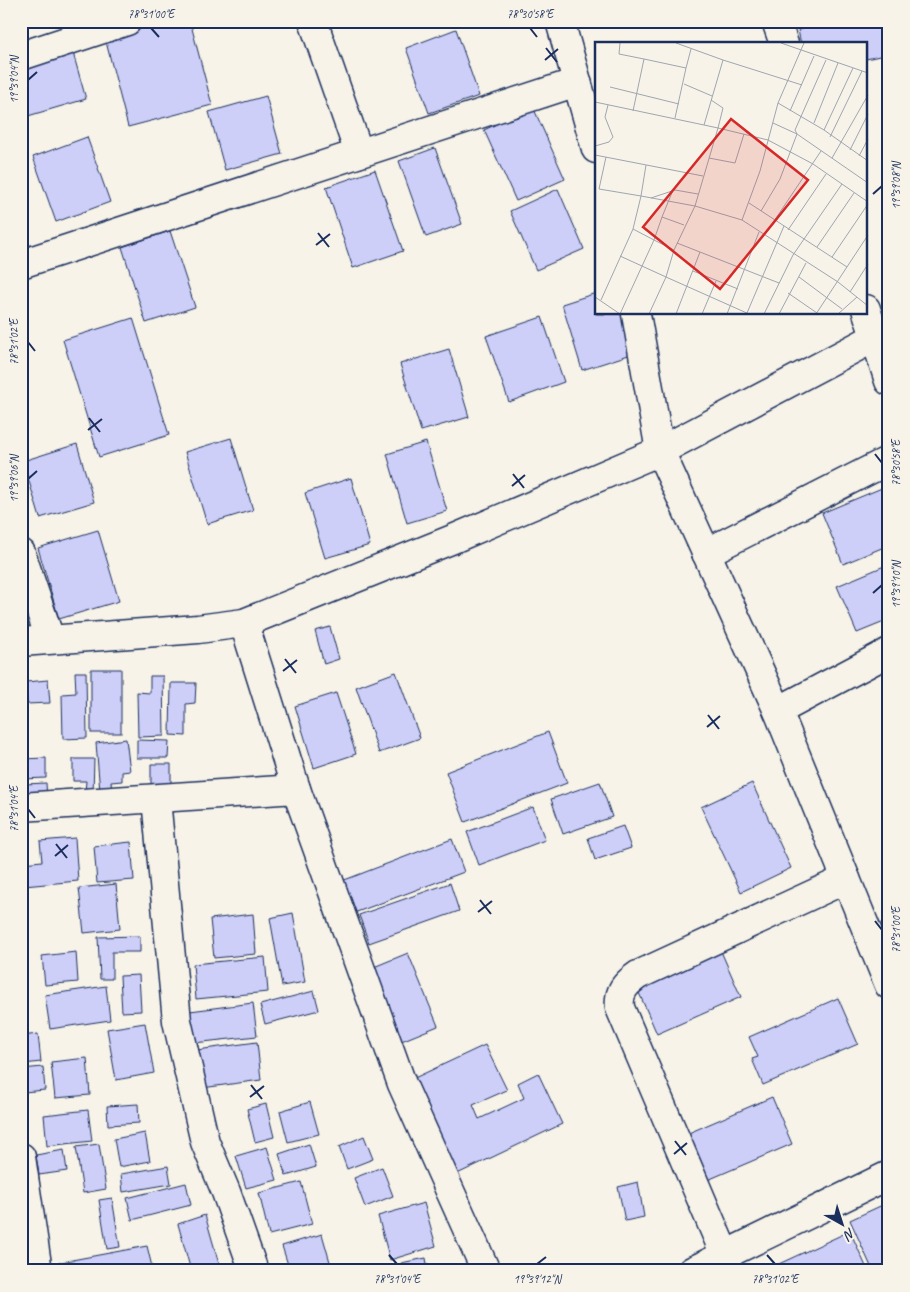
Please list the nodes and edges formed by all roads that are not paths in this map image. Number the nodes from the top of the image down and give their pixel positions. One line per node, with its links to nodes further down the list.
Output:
1 (127, 21): 5 (street)
2 (313, 21): 10 (street)
3 (560, 21): 8 (street)
4 (776, 21): 6 (street)
5 (74, 29): 7 (street)
6 (783, 42)
7 (21, 56)
8 (577, 82): 9 (street); 10 (street)
9 (595, 145)
10 (359, 153): 11 (street)
11 (21, 264)
12 (868, 312): 14 (street)
13 (636, 315): 16 (street)
14 (882, 334): 15 (street); 16 (street)
15 (889, 381)
16 (660, 451): 19 (street); 20 (street)
17 (889, 460): 19 (street)
18 (21, 553): 21 (street)
19 (706, 553): 24 (street)
20 (244, 623): 21 (street); 25 (street)
21 (50, 639): 22 (street)
22 (21, 642)
23 (889, 652): 24 (street)
24 (778, 711): 28 (street)
25 (296, 788): 26 (street); 35 (street)
26 (156, 799): 27 (street); 34 (street)
27 (21, 807)
28 (846, 879): 29 (street); 32 (street)
29 (889, 985)
30 (21, 1157): 33 (street)
31 (889, 1175): 32 (street)
32 (724, 1255): 36 (street)
33 (38, 1271)
34 (254, 1271)
35 (486, 1271)
36 (692, 1271)

